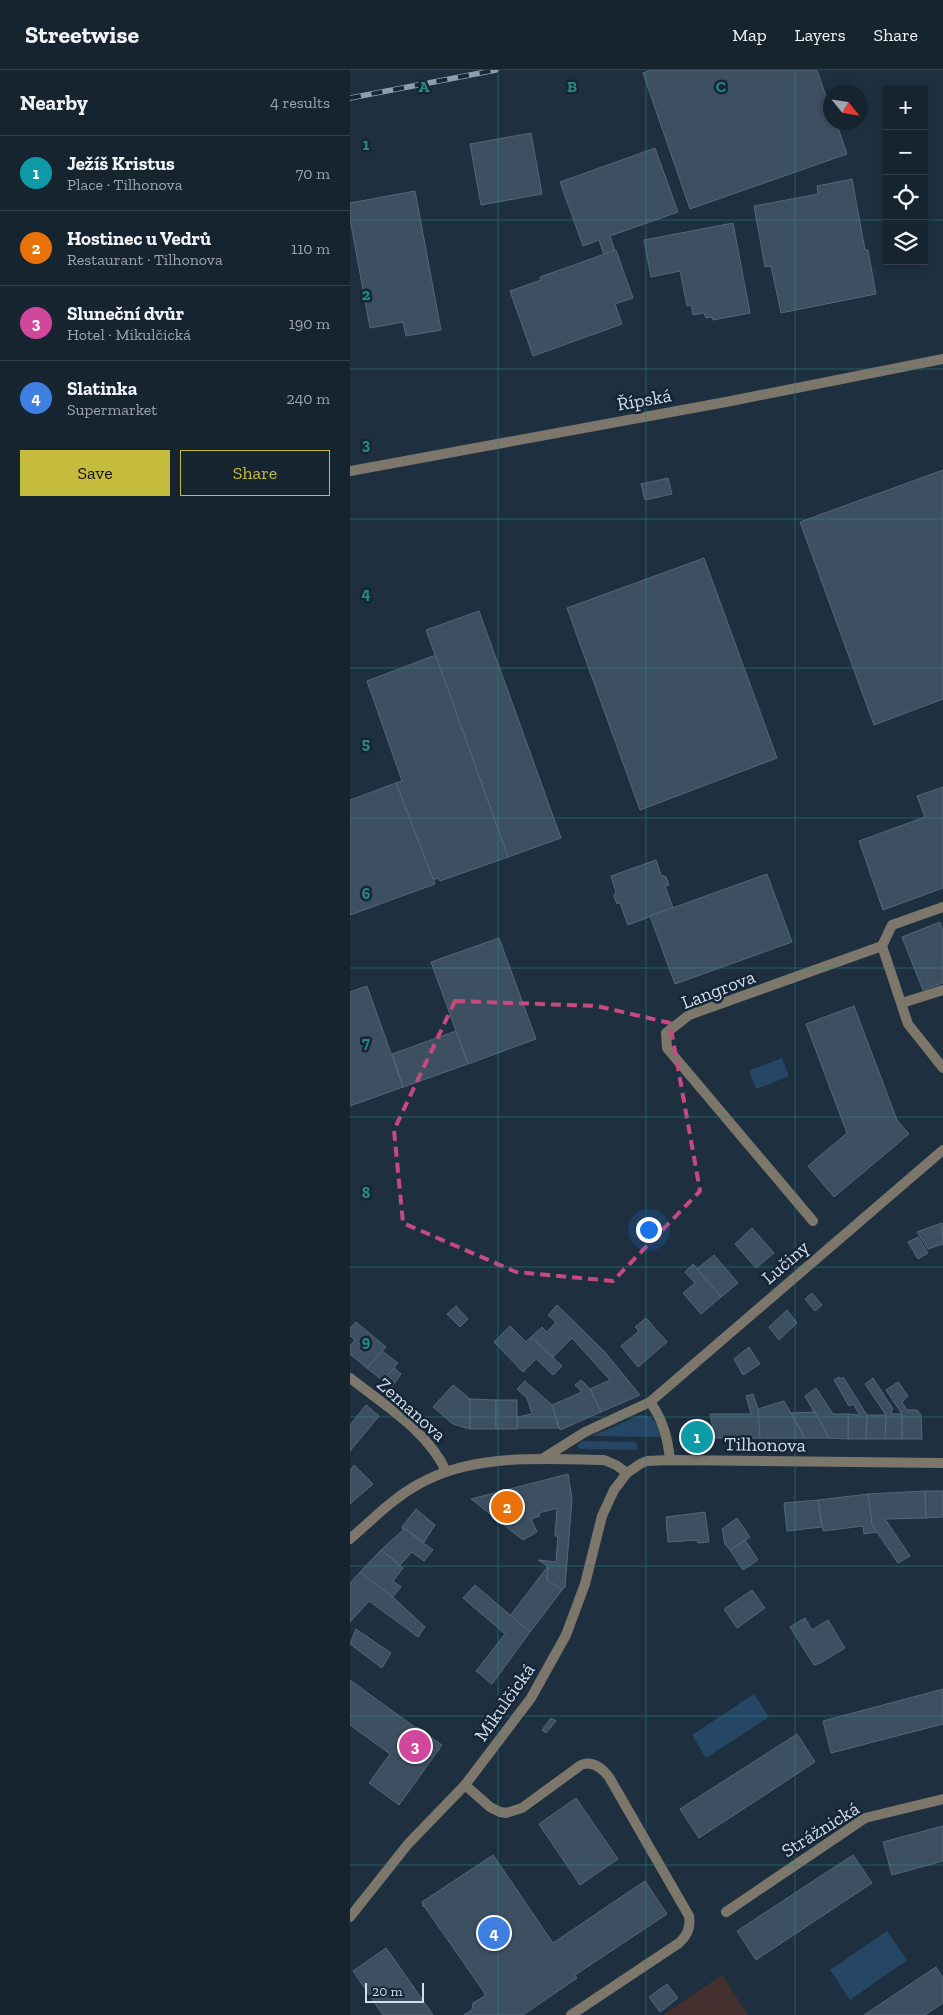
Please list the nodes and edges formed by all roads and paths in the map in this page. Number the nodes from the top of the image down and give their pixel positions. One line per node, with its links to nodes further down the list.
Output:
1 (943, 359): 2 (street, Řípská)
2 (350, 471)
3 (943, 907): 4 (street)
4 (882, 946): 6 (street); 9 (street, Langrova)
5 (943, 990): 6 (street)
6 (902, 1003): 7 (street)
7 (943, 1068)
8 (943, 1150): 11 (street, Lučiny)
9 (814, 1221)
10 (350, 1378): 15 (street, Zemanova)
11 (650, 1402): 12 (street, Lučiny); 13 (street)
12 (542, 1459): 15 (street); 16 (street)
13 (670, 1460): 14 (street, Tilhonova); 16 (street, Tilhonova)
14 (943, 1463)
15 (446, 1471): 17 (street)
16 (627, 1473): 18 (street, Mikulčická)
17 (350, 1539)
18 (465, 1785): 21 (street, Mikulčická); 22 (street)
19 (943, 1798): 20 (street, Strážnická)
20 (726, 1912)
21 (350, 1917)
22 (571, 2015)

